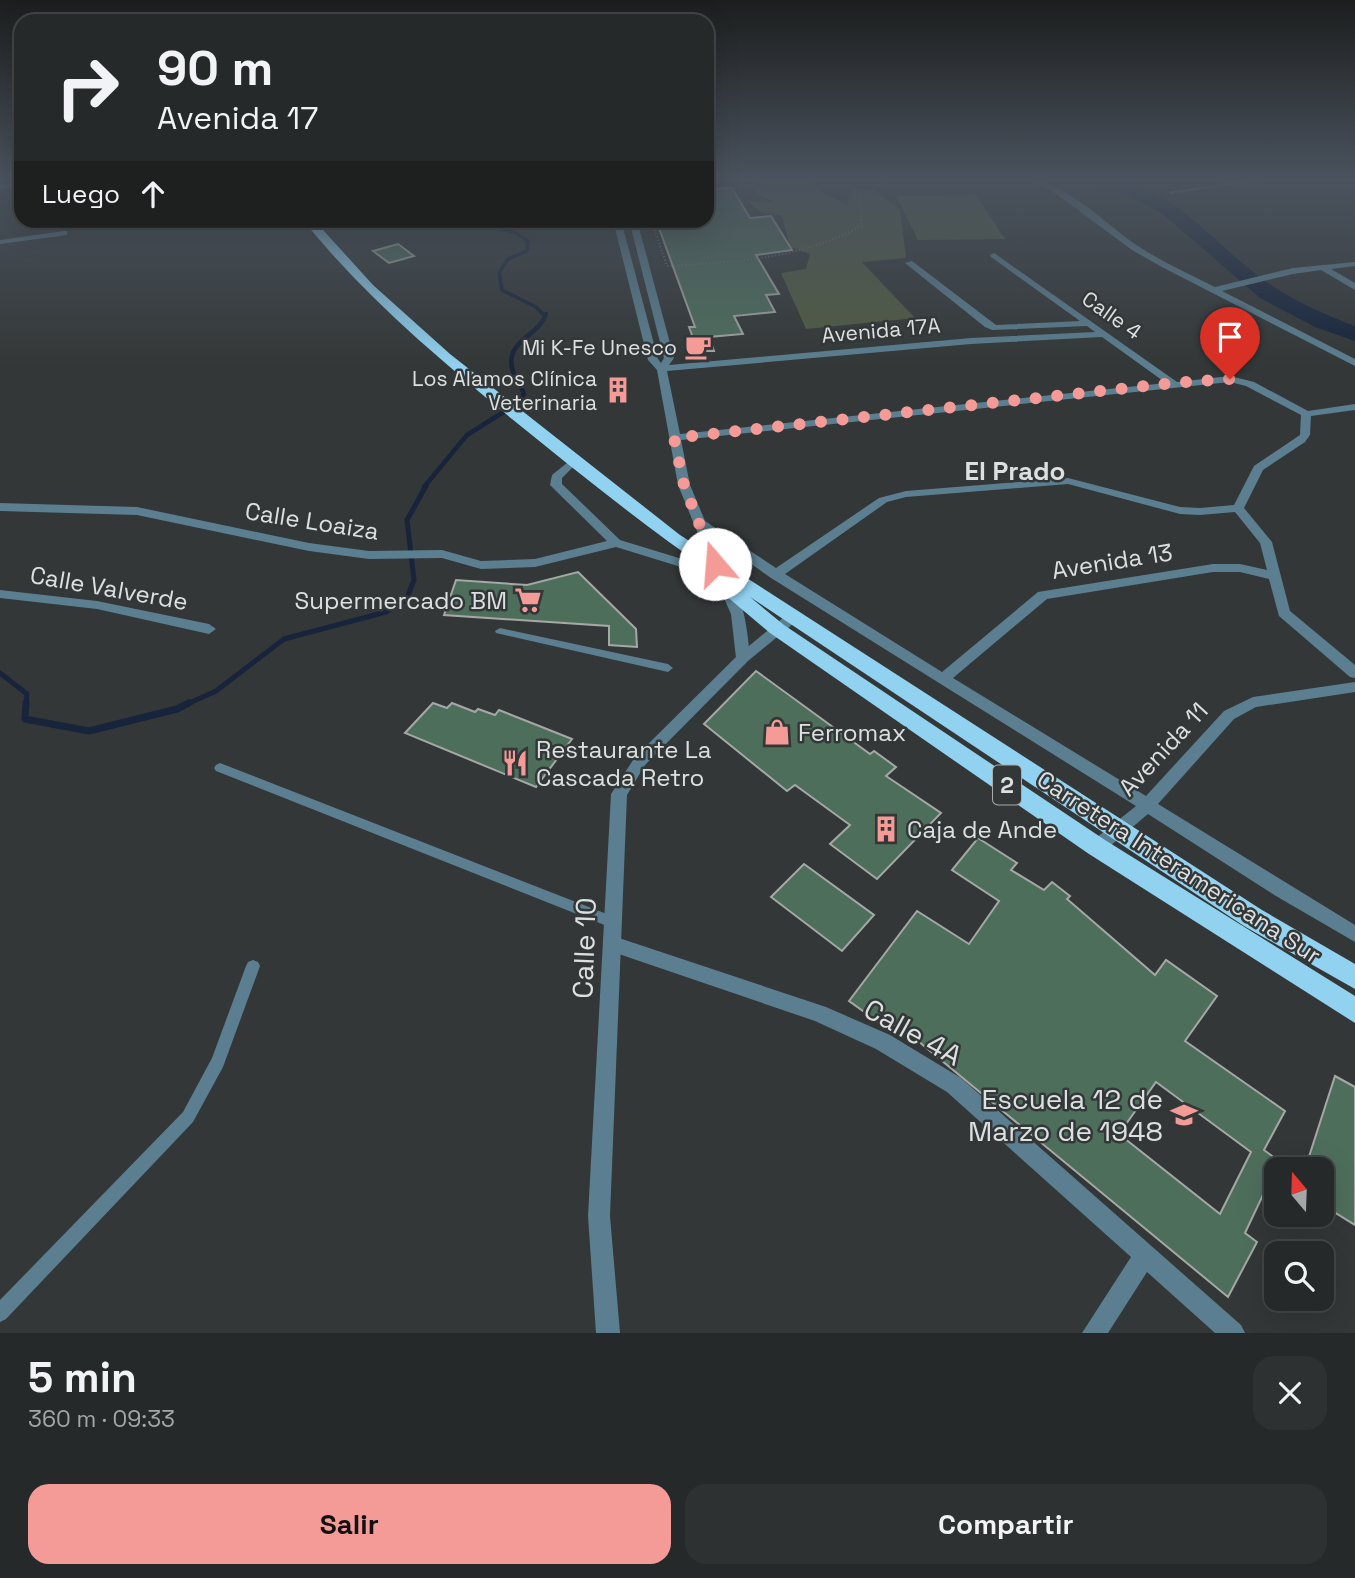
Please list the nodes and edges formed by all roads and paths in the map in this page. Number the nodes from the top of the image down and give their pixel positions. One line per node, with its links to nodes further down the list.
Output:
1 (332, 242): 21 (highway, Carretera Interamericana Sur / 2)
2 (623, 242): 16 (street)
3 (640, 242): 16 (street)
4 (659, 242): 5 (path)
5 (828, 242)
6 (1127, 242): 12 (street)
7 (994, 255): 13 (street, Calle 4)
8 (909, 262): 13 (street)
9 (1355, 264): 10 (street)
10 (1323, 268): 11 (street); 12 (street)
11 (1355, 287)
12 (1214, 290): 15 (street)
13 (1086, 323): 14 (street, Calle 4)
14 (1102, 334): 16 (street, Avenida 17A); 17 (street, Calle 4)
15 (1355, 363)
16 (662, 369): 20 (street)
17 (1173, 383): 19 (street); 20 (street)
18 (1355, 407): 19 (street)
19 (1306, 414): 23 (street)
20 (674, 438): 24 (street)
21 (573, 461): 25 (street); 26 (highway, Carretera Interamericana Sur / 2)
22 (0, 507): 25 (street, Calle Loaiza)
23 (1238, 508): 27 (street); 28 (street)
24 (701, 523): 26 (street); 27 (street)
25 (616, 543): 26 (street)
26 (715, 573): 30 (highway, Carretera Interamericana Sur / 2); 33 (street)
27 (775, 575): 36 (street)
28 (1275, 576): 35 (street); 36 (street, Avenida 13)
29 (0, 594): 31 (street, Calle Valverde)
30 (786, 622): 33 (street, Calle 10); 40 (highway, Carretera Interamericana Sur / 2); 41 (highway, Carretera Interamericana Sur / 2)
31 (209, 629)
32 (500, 631): 34 (lane)
33 (743, 658): 42 (street, Calle 10)
34 (668, 668)
35 (1355, 673)
36 (944, 678): 39 (street)
37 (1355, 687): 39 (street, Avenida 11)
38 (220, 768): 42 (lane)
39 (1149, 805): 40 (street, Avenida 11); 43 (street)
40 (1117, 829): 41 (street, Avenida 11); 46 (highway, Carretera Interamericana Sur / 2)
41 (1097, 847): 47 (highway, Carretera Interamericana Sur / 2)
42 (612, 922): 44 (street, Calle 10)
43 (1355, 934)
44 (613, 944): 48 (street, Calle 4A); 50 (street, Calle 10)
45 (253, 966): 49 (lane)
46 (1355, 977)
47 (1355, 1011)
48 (1145, 1255): 51 (street); 52 (street, Calle 4A)
49 (0, 1312)
50 (608, 1333)
51 (1094, 1333)
52 (1233, 1333)

